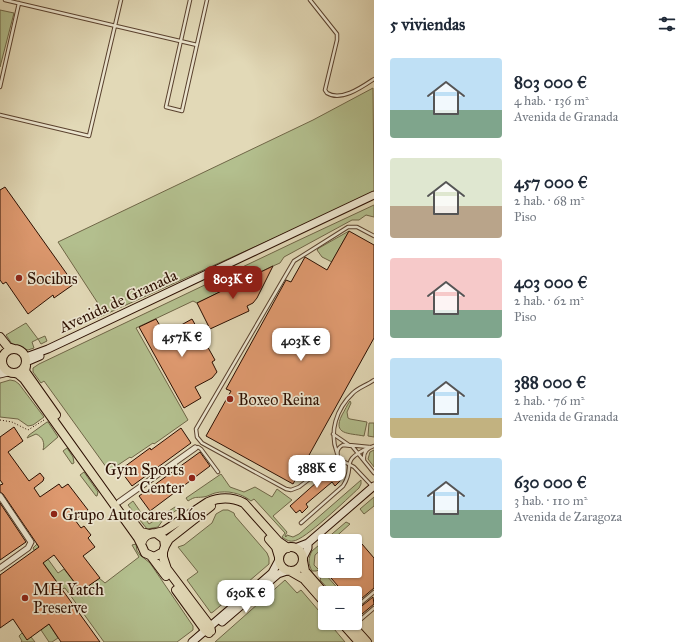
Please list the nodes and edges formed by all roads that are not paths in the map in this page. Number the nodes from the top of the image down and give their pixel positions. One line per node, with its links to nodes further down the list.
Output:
1 (5, 0): 6 (lane)
2 (121, 0): 7 (lane)
3 (190, 0): 8 (lane)
4 (207, 0): 9 (lane)
5 (310, 0): 10 (lane)
6 (19, 3): 7 (lane); 11 (lane)
7 (115, 26): 8 (lane); 12 (lane)
8 (180, 41): 9 (lane); 9 (lane)
9 (197, 45)
10 (374, 79)
11 (0, 87)
12 (0, 115)
13 (374, 195): 19 (street, Avenida de Granada)
14 (374, 236): 28 (lane)
15 (0, 337): 17 (main road)
16 (0, 346): 18 (main road)
17 (14, 349): 18 (main road); 19 (main road)
18 (4, 355): 20 (main road)
19 (26, 362): 20 (main road); 35 (main road)
20 (5, 371): 39 (main road)
21 (374, 380): 22 (lane)
22 (333, 434): 23 (lane); 28 (lane)
23 (349, 445): 25 (lane); 27 (lane); 28 (lane)
24 (374, 446): 25 (lane)
25 (370, 447): 27 (lane); 29 (lane)
26 (195, 448): 31 (lane); 35 (street)
27 (357, 453): 29 (lane); 30 (lane)
28 (337, 455): 30 (lane)
29 (365, 462): 32 (lane)
30 (349, 464): 33 (lane); 36 (lane)
31 (218, 472)
32 (374, 473)
33 (374, 487): 38 (street)
34 (0, 496): 45 (street)
35 (119, 502): 37 (main road)
36 (301, 523)
37 (152, 533): 39 (main road); 40 (main road); 41 (main road)
38 (308, 543): 40 (street); 44 (street)
39 (141, 544): 42 (main road)
40 (291, 548): 43 (main road); 44 (main road)
41 (164, 549): 42 (main road); 43 (main road); 53 (main road)
42 (151, 556): 53 (main road)
43 (279, 559): 46 (main road); 53 (street)
44 (303, 560): 46 (main road); 47 (main road)
45 (0, 568)
46 (289, 571): 49 (main road); 53 (street)
47 (318, 586)
48 (374, 592): 50 (lane)
49 (318, 595)
50 (362, 602)
51 (374, 608): 52 (lane)
52 (362, 617)
53 (209, 630): 56 (street); 57 (street)
54 (348, 630): 58 (main road)
55 (356, 630): 59 (main road)
56 (192, 642)
57 (199, 642)
58 (359, 642)
59 (367, 642)

